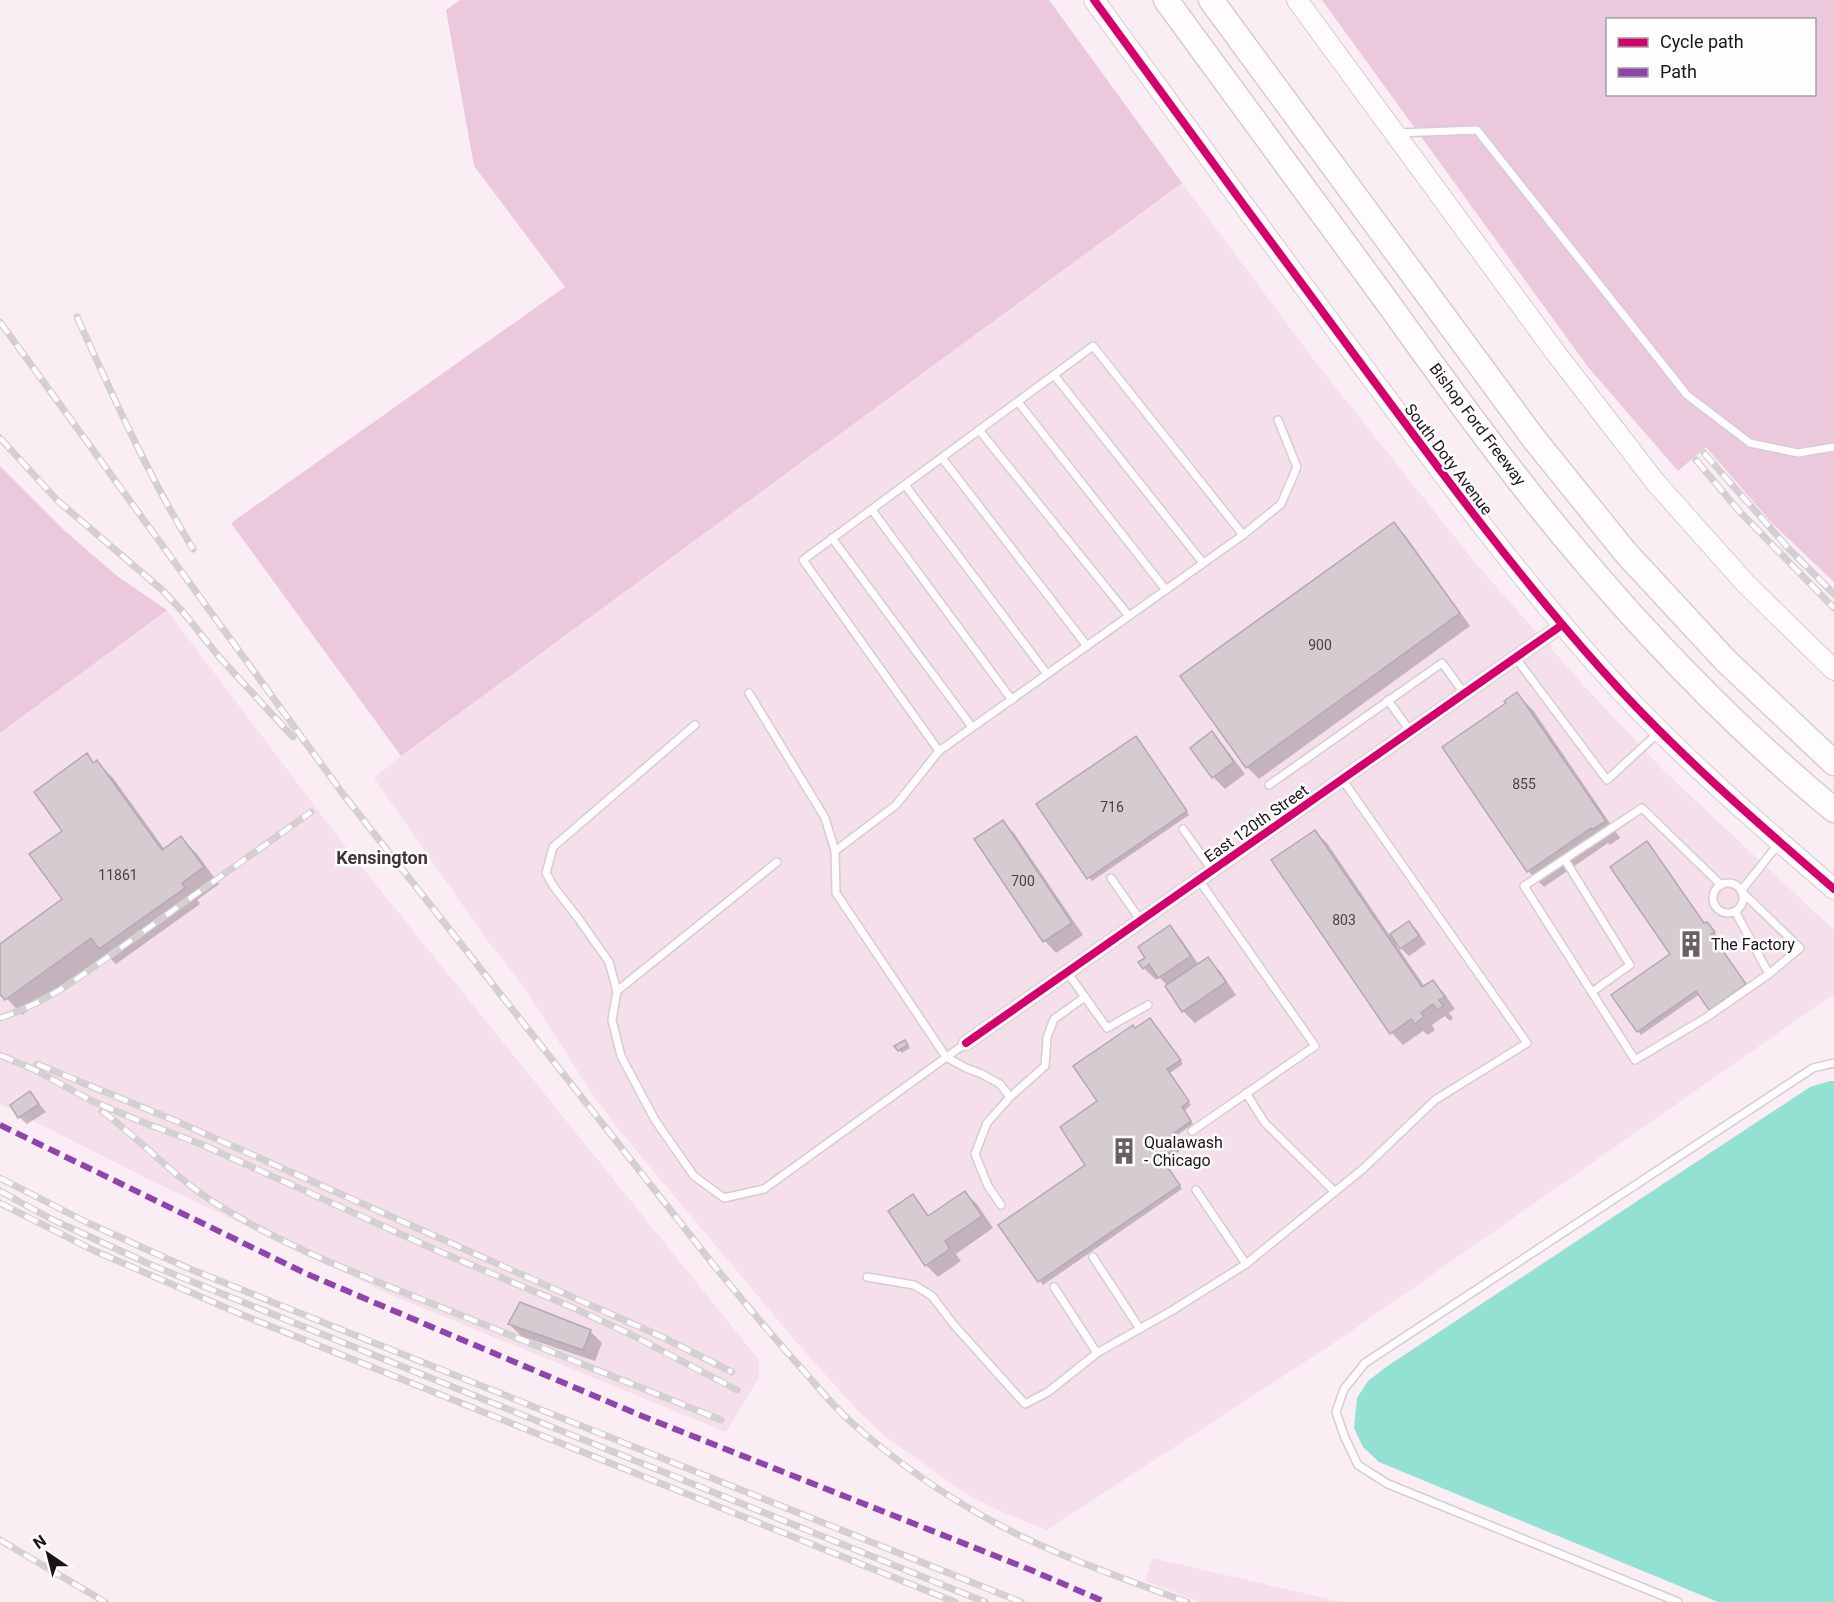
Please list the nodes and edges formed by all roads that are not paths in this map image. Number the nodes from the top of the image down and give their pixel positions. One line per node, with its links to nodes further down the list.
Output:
1 (1094, 0): 19 (street, South Doty Avenue)
2 (1166, 0): 36 (highway, Bishop Ford Freeway)
3 (1211, 0): 33 (highway)
4 (1297, 0): 5 (street)
5 (1394, 133): 10 (lane); 22 (street)
6 (1054, 375): 7 (lane); 14 (lane); 16 (lane)
7 (1018, 402): 9 (lane); 17 (lane)
8 (1278, 420): 14 (lane)
9 (979, 430): 11 (lane); 18 (lane)
10 (1834, 447)
11 (942, 458): 12 (lane); 20 (lane)
12 (904, 485): 13 (lane); 23 (lane)
13 (872, 510): 15 (lane); 26 (lane)
14 (1243, 535): 16 (lane)
15 (832, 538): 29 (lane); 32 (lane)
16 (1203, 563): 17 (lane)
17 (1166, 590): 18 (lane)
18 (1129, 616): 20 (lane)
19 (1562, 625): 21 (street, East 120th Street); 31 (street, South Doty Avenue)
20 (1087, 646): 23 (lane)
21 (1515, 657): 25 (street, East 120th Street); 31 (lane)
22 (1834, 670)
23 (1047, 674): 26 (lane)
24 (749, 693): 39 (lane)
25 (1464, 693): 27 (lane); 30 (street, East 120th Street)
26 (1012, 700): 29 (lane)
27 (1388, 700): 30 (lane); 35 (lane)
28 (695, 725): 52 (lane)
29 (972, 728): 32 (lane)
30 (1410, 731): 34 (street, East 120th Street)
31 (1660, 731): 38 (street, South Doty Avenue)
32 (939, 752): 39 (lane)
33 (1834, 763)
34 (1342, 779): 42 (street, East 120th Street); 63 (lane)
35 (1269, 785)
36 (1834, 810)
37 (1183, 829): 42 (lane)
38 (1779, 842): 46 (street, South Doty Avenue); 47 (lane)
39 (835, 850): 57 (lane)
40 (1565, 860): 45 (lane); 53 (lane); 53 (lane)
41 (777, 862): 52 (lane)
42 (1212, 870): 44 (street, East 120th Street)
43 (1111, 878): 49 (lane)
44 (1199, 880): 49 (street, East 120th Street); 59 (lane)
45 (1721, 885): 47 (lane); 48 (lane)
46 (1834, 889)
47 (1741, 891): 48 (lane); 51 (lane)
48 (1735, 912): 51 (lane)
49 (1141, 921): 50 (street, East 120th Street)
50 (1067, 972): 54 (lane); 56 (street, East 120th Street)
51 (1768, 974): 53 (lane)
52 (617, 991): 57 (lane)
53 (1592, 992)
54 (1084, 997): 55 (lane); 60 (lane)
55 (1148, 1005)
56 (966, 1043): 57 (lane)
57 (946, 1057): 60 (lane)
58 (1834, 1064): 71 (lane)
59 (1246, 1093): 61 (lane); 63 (lane)
60 (1010, 1097): 64 (lane)
61 (1192, 1131)
62 (1196, 1190): 66 (lane)
63 (1335, 1192): 66 (lane)
64 (1001, 1205)
65 (1093, 1257): 69 (lane)
66 (1246, 1264): 69 (lane)
67 (867, 1277): 70 (lane)
68 (1054, 1287): 70 (lane)
69 (1140, 1329): 70 (lane)
70 (1097, 1353)
71 (1678, 1602)

